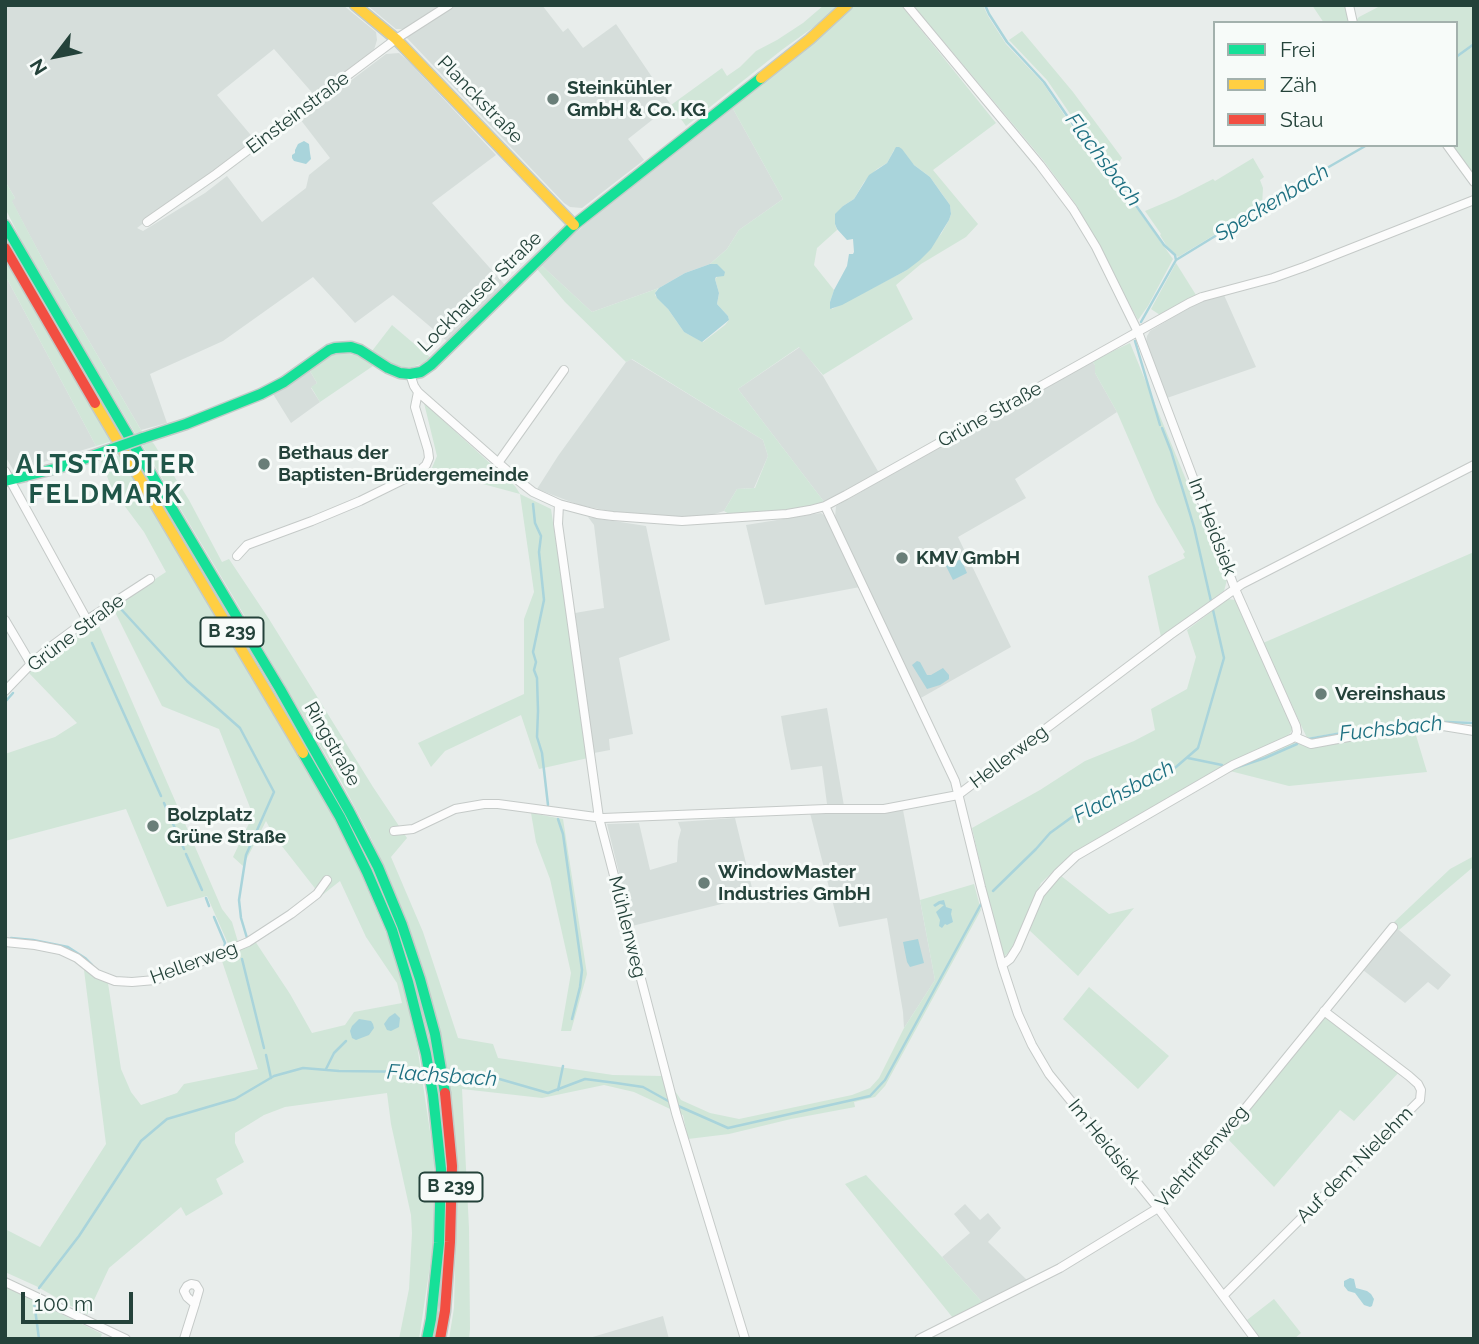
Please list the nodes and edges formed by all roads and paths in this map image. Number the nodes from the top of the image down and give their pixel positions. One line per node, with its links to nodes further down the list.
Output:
1 (355, 5): 5 (main road, Planckstraße)
2 (449, 5): 5 (street, Einsteinstraße)
3 (847, 5): 11 (main road, Lockhauser Straße)
4 (907, 5): 13 (street, Im Heidsiek)
5 (396, 39): 9 (street, Einsteinstraße); 11 (main road, Planckstraße)
6 (1448, 147): 7 (street)
7 (1474, 182)
8 (1474, 200): 13 (street, Grüne Straße)
9 (147, 222)
10 (5, 225): 46 (main road, Ringstraße / B 239)
11 (574, 225): 15 (main road, Lockhauser Straße)
12 (5, 248): 45 (main road, Ringstraße / B 239)
13 (1138, 332): 21 (street, Grüne Straße); 24 (street, Im Heidsiek)
14 (564, 370): 17 (street)
15 (410, 374): 16 (street, Grüne Straße); 19 (main road, Lockhauser Straße, bridge)
16 (418, 392): 17 (street, Grüne Straße); 22 (street, Grüne Straße)
17 (498, 463): 20 (street, Grüne Straße)
18 (1474, 465): 24 (street, Hellerweg)
19 (7, 478): 26 (street)
20 (559, 505): 21 (street, Grüne Straße); 32 (street, Mühlenweg)
21 (825, 506): 31 (street, Im Heidsiek)
22 (237, 556)
23 (150, 579): 26 (street, Grüne Straße)
24 (1235, 589): 30 (street, Im Heidsiek); 31 (street, Hellerweg)
25 (5, 620): 27 (street)
26 (87, 620): 27 (street, Grüne Straße)
27 (31, 664): 28 (street, Grüne Straße)
28 (5, 691)
29 (1474, 731): 30 (street)
30 (1295, 737): 37 (street)
31 (958, 795): 32 (street, Hellerweg); 37 (street, Im Heidsiek)
32 (599, 818): 33 (street, Hellerweg); 47 (street, Mühlenweg)
33 (394, 831)
34 (327, 880): 36 (street, Hellerweg)
35 (1393, 927): 38 (street, Viehtriftenweg)
36 (5, 942)
37 (1002, 965): 39 (street, Im Heidsiek)
38 (1324, 1011): 39 (street, Viehtriftenweg); 41 (street, Auf dem Nielehm)
39 (1158, 1209): 41 (street, Im Heidsiek); 48 (street, Viehtriftenweg)
40 (5, 1282): 43 (street)
41 (1224, 1295): 49 (street, Im Heidsiek)
42 (195, 1304): 44 (street)
43 (126, 1339)
44 (184, 1339)
45 (428, 1339)
46 (440, 1339)
47 (745, 1339)
48 (919, 1339)
49 (1255, 1339)

